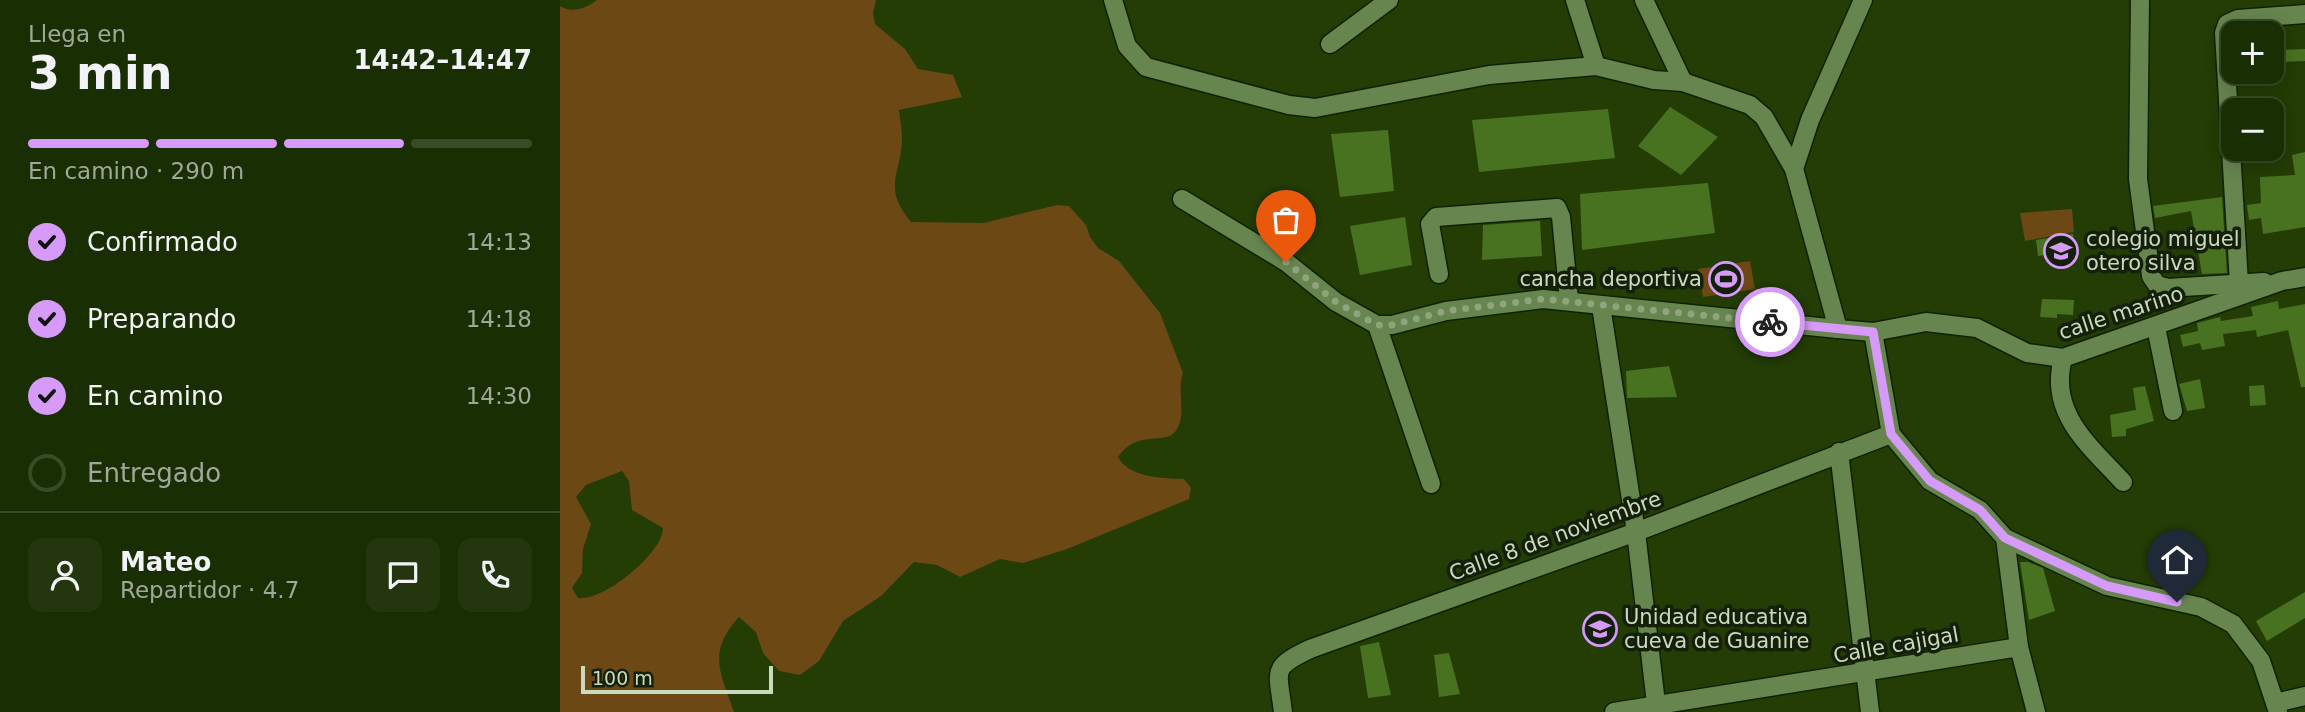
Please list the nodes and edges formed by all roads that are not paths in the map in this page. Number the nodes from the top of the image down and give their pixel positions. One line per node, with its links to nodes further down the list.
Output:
1 (1113, 0): 9 (street)
2 (1390, 0): 8 (street)
3 (1575, 0): 9 (street)
4 (1644, 0): 10 (street)
5 (1863, 0): 11 (street)
6 (2140, 0): 16 (street)
7 (2305, 14): 16 (street)
8 (1330, 44)
9 (1597, 66): 10 (street)
10 (1683, 82): 11 (street)
11 (1794, 169): 21 (street)
12 (1182, 199): 19 (street)
13 (1439, 274): 17 (street)
14 (2305, 277): 15 (street, calle marino)
15 (2282, 281): 16 (street); 20 (street, calle marino)
16 (2239, 283)
17 (1569, 300): 18 (street); 19 (street)
18 (1601, 306): 21 (street); 29 (street)
19 (1377, 325): 28 (street)
20 (2157, 327): 23 (street, calle marino); 24 (street)
21 (1838, 328): 22 (street, calle marino)
22 (1873, 332): 23 (street, calle marino); 25 (street)
23 (2063, 358): 27 (street)
24 (2173, 411)
25 (1891, 434): 26 (street, Calle 8 de noviembre); 30 (street)
26 (1839, 452): 29 (street, Calle 8 de noviembre); 32 (street)
27 (2123, 482)
28 (1431, 484)
29 (1636, 532): 35 (street); 36 (street, Calle 8 de noviembre)
30 (2005, 538): 31 (street); 34 (street)
31 (2019, 647): 32 (street, Calle cajigal); 39 (street)
32 (1864, 674): 35 (street, Calle cajigal); 38 (street)
33 (2305, 696): 34 (street)
34 (2277, 708)
35 (1657, 709): 37 (street, Calle cajigal)
36 (1283, 712)
37 (1614, 712)
38 (1870, 712)
39 (2036, 712)

